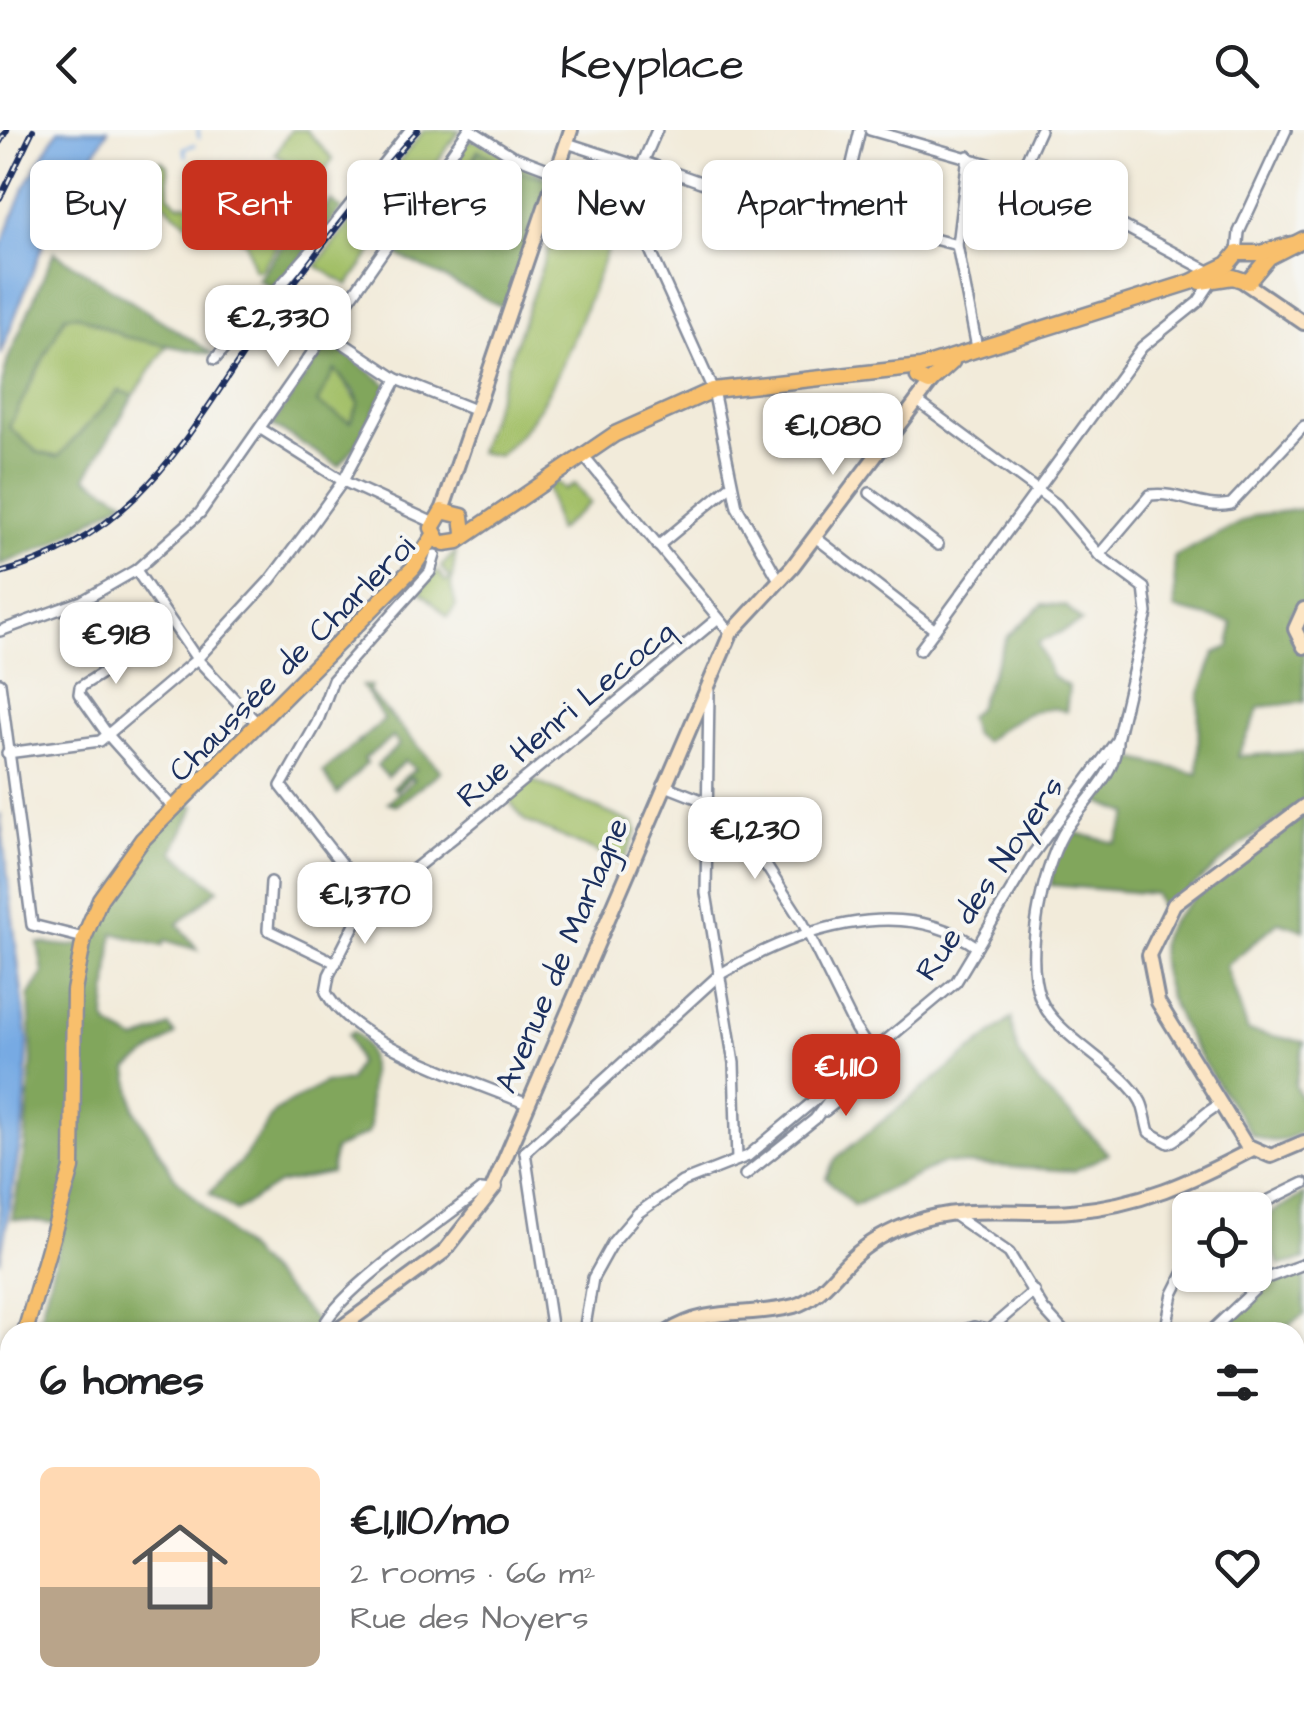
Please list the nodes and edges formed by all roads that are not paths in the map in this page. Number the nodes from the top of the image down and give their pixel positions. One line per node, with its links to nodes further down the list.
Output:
1 (410, 130): 31 (street)
2 (469, 130): 18 (street); 28 (street)
3 (657, 130): 14 (street)
4 (860, 130): 15 (street)
5 (870, 130): 10 (street)
6 (924, 130): 10 (street)
7 (1040, 130): 17 (street)
8 (1286, 130): 25 (street)
9 (569, 136): 12 (main road); 13 (street)
10 (918, 143): 11 (street)
11 (968, 156): 16 (street); 23 (street)
12 (561, 160)
13 (632, 160)
14 (644, 160)
15 (853, 160)
16 (981, 160)
17 (1026, 160)
18 (542, 168)
19 (542, 215): 36 (main road)
20 (1128, 227): 26 (street)
21 (943, 241): 23 (street)
22 (1299, 241): 25 (main road)
23 (958, 245): 30 (street)
24 (650, 250): 34 (street)
25 (1244, 267): 26 (main road); 27 (main road)
26 (1212, 277): 29 (main road); 43 (street)
27 (1304, 322)
28 (328, 333): 33 (street); 38 (street)
29 (994, 345): 30 (main road); 32 (main road)
30 (977, 348): 32 (main road)
31 (215, 359)
32 (930, 372): 34 (main road, Chaussée de Charleroi); 35 (main road, Avenue de Marlagne)
33 (398, 379): 36 (street); 40 (street)
34 (713, 390): 39 (main road, Chaussée de Charleroi); 41 (street)
35 (916, 400): 42 (main road, Avenue de Marlagne); 43 (street)
36 (476, 411): 44 (main road)
37 (1304, 426): 48 (street)
38 (261, 428): 40 (street); 49 (street)
39 (582, 455): 44 (main road, Chaussée de Charleroi); 47 (street)
40 (343, 481): 44 (street); 59 (street)
41 (730, 487): 47 (street); 50 (street)
42 (863, 487): 45 (main road, Avenue de Marlagne); 46 (street)
43 (1039, 492): 48 (street); 54 (street)
44 (446, 529): 62 (main road, Chaussée de Charleroi); 72 (street)
45 (815, 538): 50 (main road, Avenue de Marlagne); 54 (street)
46 (938, 545)
47 (658, 546): 52 (street)
48 (1100, 556): 64 (street)
49 (136, 570): 53 (street); 59 (street)
50 (779, 580): 55 (main road, Avenue de Marlagne)
51 (1304, 609): 56 (main road)
52 (718, 619): 55 (street); 72 (street, Rue Henri Lecocq)
53 (0, 630)
54 (935, 630): 57 (street)
55 (731, 632): 61 (main road, Avenue de Marlagne)
56 (1304, 647)
57 (920, 650)
58 (132, 654): 63 (street)
59 (197, 659): 62 (street); 63 (street)
60 (0, 683): 65 (street)
61 (708, 683): 66 (main road, Avenue de Marlagne); 67 (street)
62 (260, 725): 69 (main road, Chaussée de Charleroi)
63 (108, 735): 65 (street); 69 (street)
64 (1117, 740): 75 (street, Rue des Noyers); 82 (street)
65 (8, 754): 74 (street)
66 (663, 784): 67 (street); 81 (main road, Avenue de Marlagne)
67 (709, 803): 70 (street)
68 (1304, 806): 82 (main road)
69 (175, 810): 74 (main road, Chaussée de Charleroi)
70 (708, 818): 73 (street); 77 (street)
71 (270, 882): 76 (street)
72 (368, 898): 76 (street)
73 (808, 934): 75 (street); 77 (street); 78 (street)
74 (84, 938): 97 (main road, Chaussée de Charleroi)
75 (978, 947): 78 (street, Rue des Noyers)
76 (336, 963): 81 (street)
77 (719, 974): 87 (street); 88 (street)
78 (874, 1055): 79 (street, Rue des Noyers)
79 (847, 1074): 83 (street, Rue des Noyers); 88 (street, Rue des Noyers)
80 (854, 1088): 83 (street, Rue des Noyers)
81 (527, 1104): 87 (main road, Avenue de Marlagne)
82 (1219, 1105): 86 (main road)
83 (815, 1119): 85 (street, Rue des Noyers)
84 (1304, 1142): 86 (main road)
85 (782, 1147): 88 (street, Rue des Noyers); 89 (street, Rue des Noyers)
86 (1251, 1150): 93 (main road)
87 (516, 1151): 91 (main road, Avenue de Marlagne); 100 (street)
88 (742, 1158): 101 (street)
89 (744, 1174)
90 (1304, 1182): 92 (street)
91 (490, 1191): 98 (street); 99 (main road, Avenue de Marlagne)
92 (1272, 1198)
93 (951, 1213): 95 (street); 102 (main road)
94 (1304, 1264): 106 (street)
95 (1034, 1290): 103 (street); 104 (street)
96 (1173, 1292): 105 (street)
97 (28, 1322)
98 (324, 1322)
99 (348, 1322)
100 (550, 1322)
101 (585, 1322)
102 (690, 1322)
103 (1001, 1322)
104 (1053, 1322)
105 (1167, 1322)
106 (1220, 1322)

